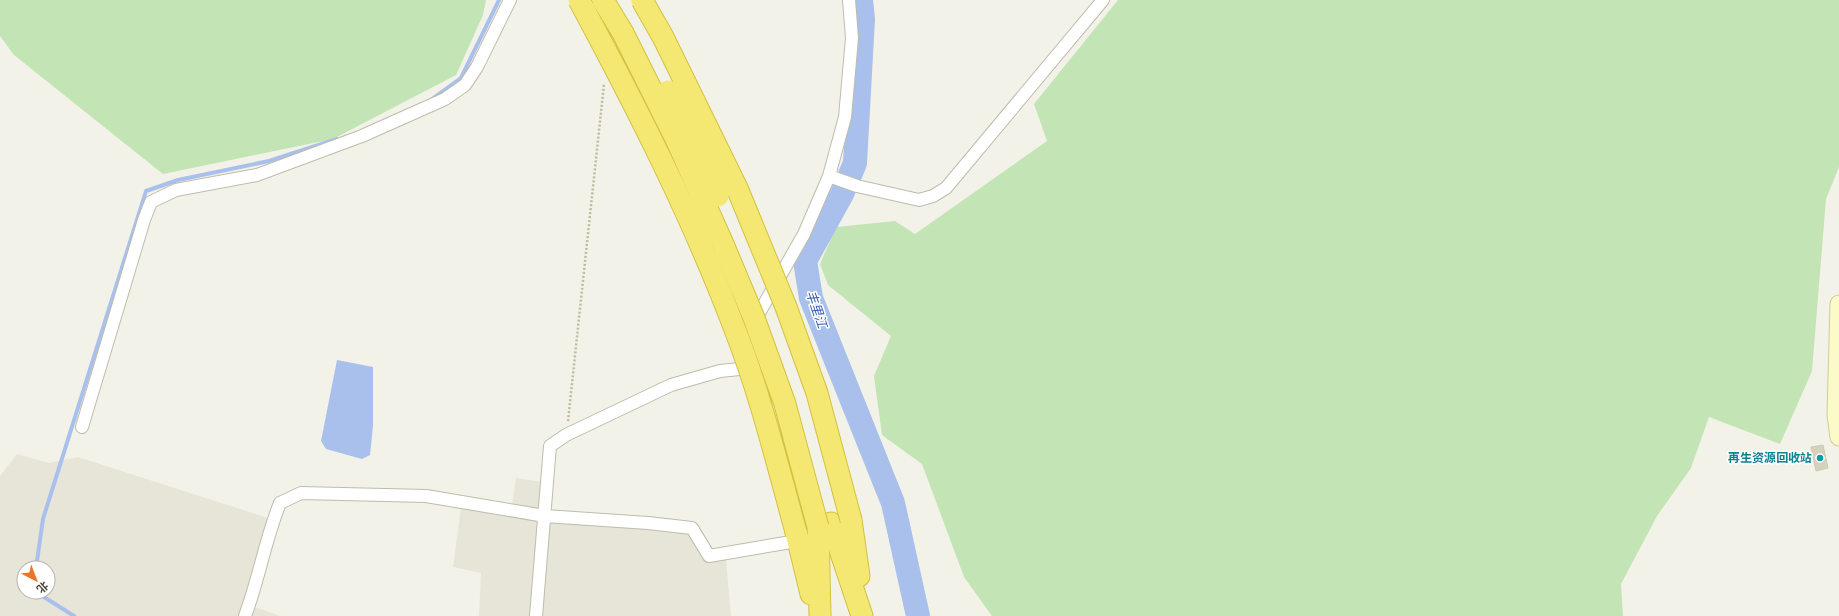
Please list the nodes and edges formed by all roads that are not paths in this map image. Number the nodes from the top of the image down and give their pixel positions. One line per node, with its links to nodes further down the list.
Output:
1 (510, 0): 12 (street)
2 (579, 0): 16 (highway, bridge)
3 (603, 0): 15 (highway, bridge)
4 (619, 0): 15 (highway, bridge)
5 (642, 0): 15 (highway, bridge)
6 (849, 0): 8 (street)
7 (1103, 0): 8 (street)
8 (832, 177): 10 (street)
9 (1839, 304): 13 (main road)
10 (750, 334)
11 (749, 368): 14 (street)
12 (82, 427)
13 (1839, 437)
14 (545, 516): 16 (street); 17 (street); 18 (street)
15 (833, 523): 20 (highway); 21 (highway)
16 (794, 537): 19 (highway)
17 (245, 616)
18 (536, 616)
19 (816, 616)
20 (820, 616)
21 (864, 616)

